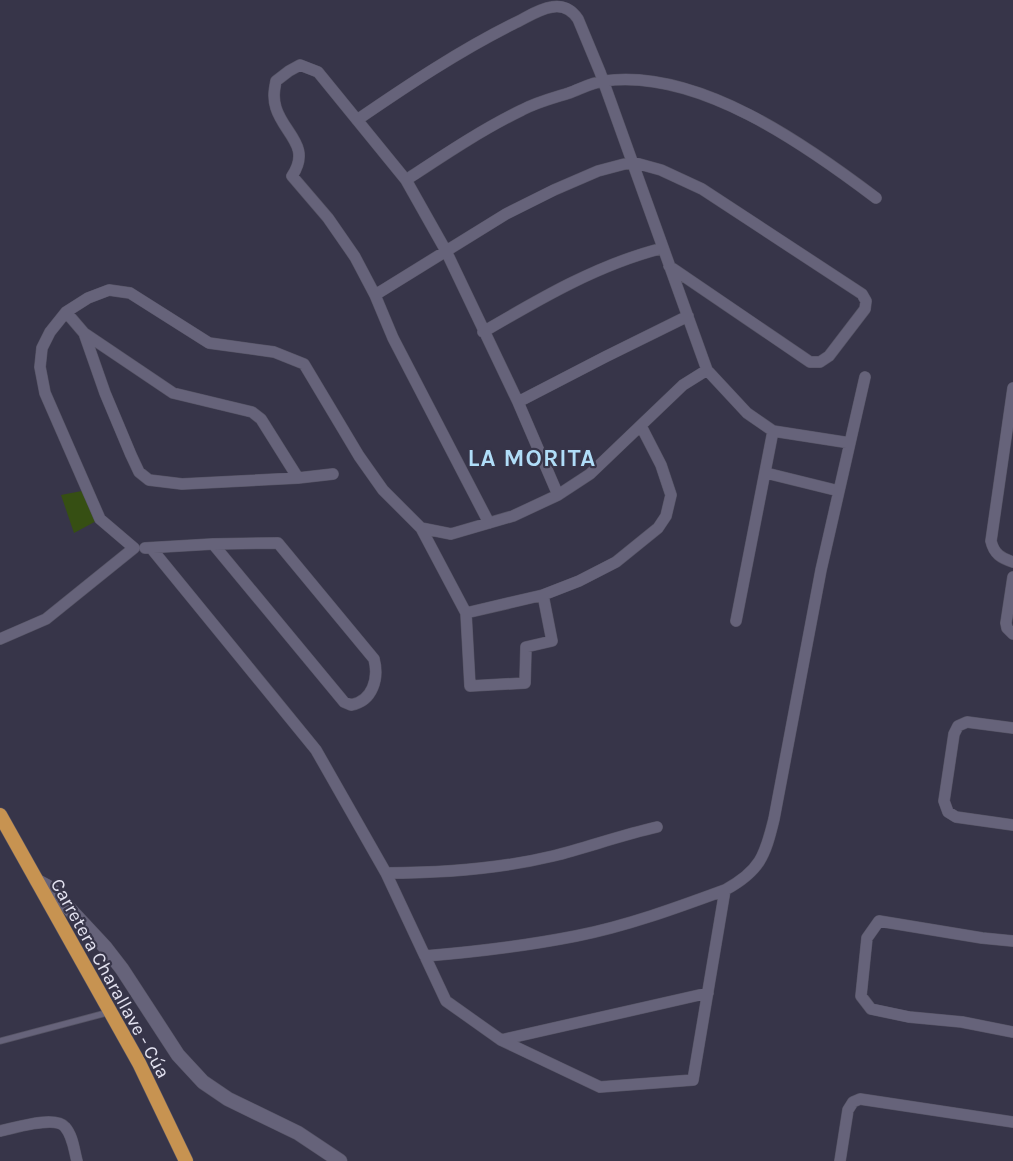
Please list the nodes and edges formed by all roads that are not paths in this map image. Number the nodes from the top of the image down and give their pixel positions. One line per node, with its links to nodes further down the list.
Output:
1 (603, 81): 2 (street); 3 (street); 4 (street); 5 (street)
2 (357, 120): 4 (street); 9 (street)
3 (632, 162): 6 (street); 7 (street); 8 (street)
4 (406, 180): 7 (street)
5 (876, 198)
6 (663, 248): 8 (street); 12 (street)
7 (446, 251): 9 (street); 12 (street)
8 (669, 266): 11 (street)
9 (375, 295): 26 (street)
10 (66, 312): 13 (street); 27 (street); 29 (street)
11 (688, 316): 14 (street); 17 (street)
12 (484, 332): 17 (street)
13 (84, 333): 23 (street); 23 (street)
14 (707, 370): 18 (street); 19 (street)
15 (865, 377): 20 (street)
16 (1013, 388): 31 (street)
17 (518, 402): 25 (street)
18 (641, 426): 25 (street); 33 (street)
19 (773, 431): 20 (street); 21 (street)
20 (850, 443): 24 (street)
21 (766, 473): 24 (street); 35 (street)
22 (333, 474): 23 (street)
23 (298, 478)
24 (838, 491): 44 (street)
25 (558, 495): 26 (street)
26 (489, 523): 27 (street)
27 (422, 528): 34 (street)
28 (213, 544): 28 (street); 30 (street)
29 (134, 548): 30 (street); 37 (street)
30 (150, 548): 42 (street)
31 (1013, 562)
32 (1013, 577): 36 (street)
33 (544, 595): 34 (street); 34 (street)
34 (466, 613)
35 (736, 621)
36 (1013, 634)
37 (0, 638)
38 (1013, 728): 40 (street)
39 (0, 815): 43 (highway, Carretera Charallave - Cúa)
40 (1013, 825)
41 (657, 827): 42 (street)
42 (386, 873): 46 (street)
43 (37, 881): 48 (highway, Carretera Charallave - Cúa); 56 (street)
44 (725, 890): 46 (street); 47 (street)
45 (1013, 941): 49 (street)
46 (425, 956): 50 (street)
47 (708, 993): 50 (street); 50 (street)
48 (110, 1012): 51 (lane); 55 (highway, Carretera Charallave - Cúa)
49 (1013, 1032)
50 (501, 1040)
51 (0, 1042)
52 (1013, 1122): 57 (street)
53 (0, 1131): 54 (street)
54 (77, 1161)
55 (186, 1161)
56 (340, 1161)
57 (840, 1161)

